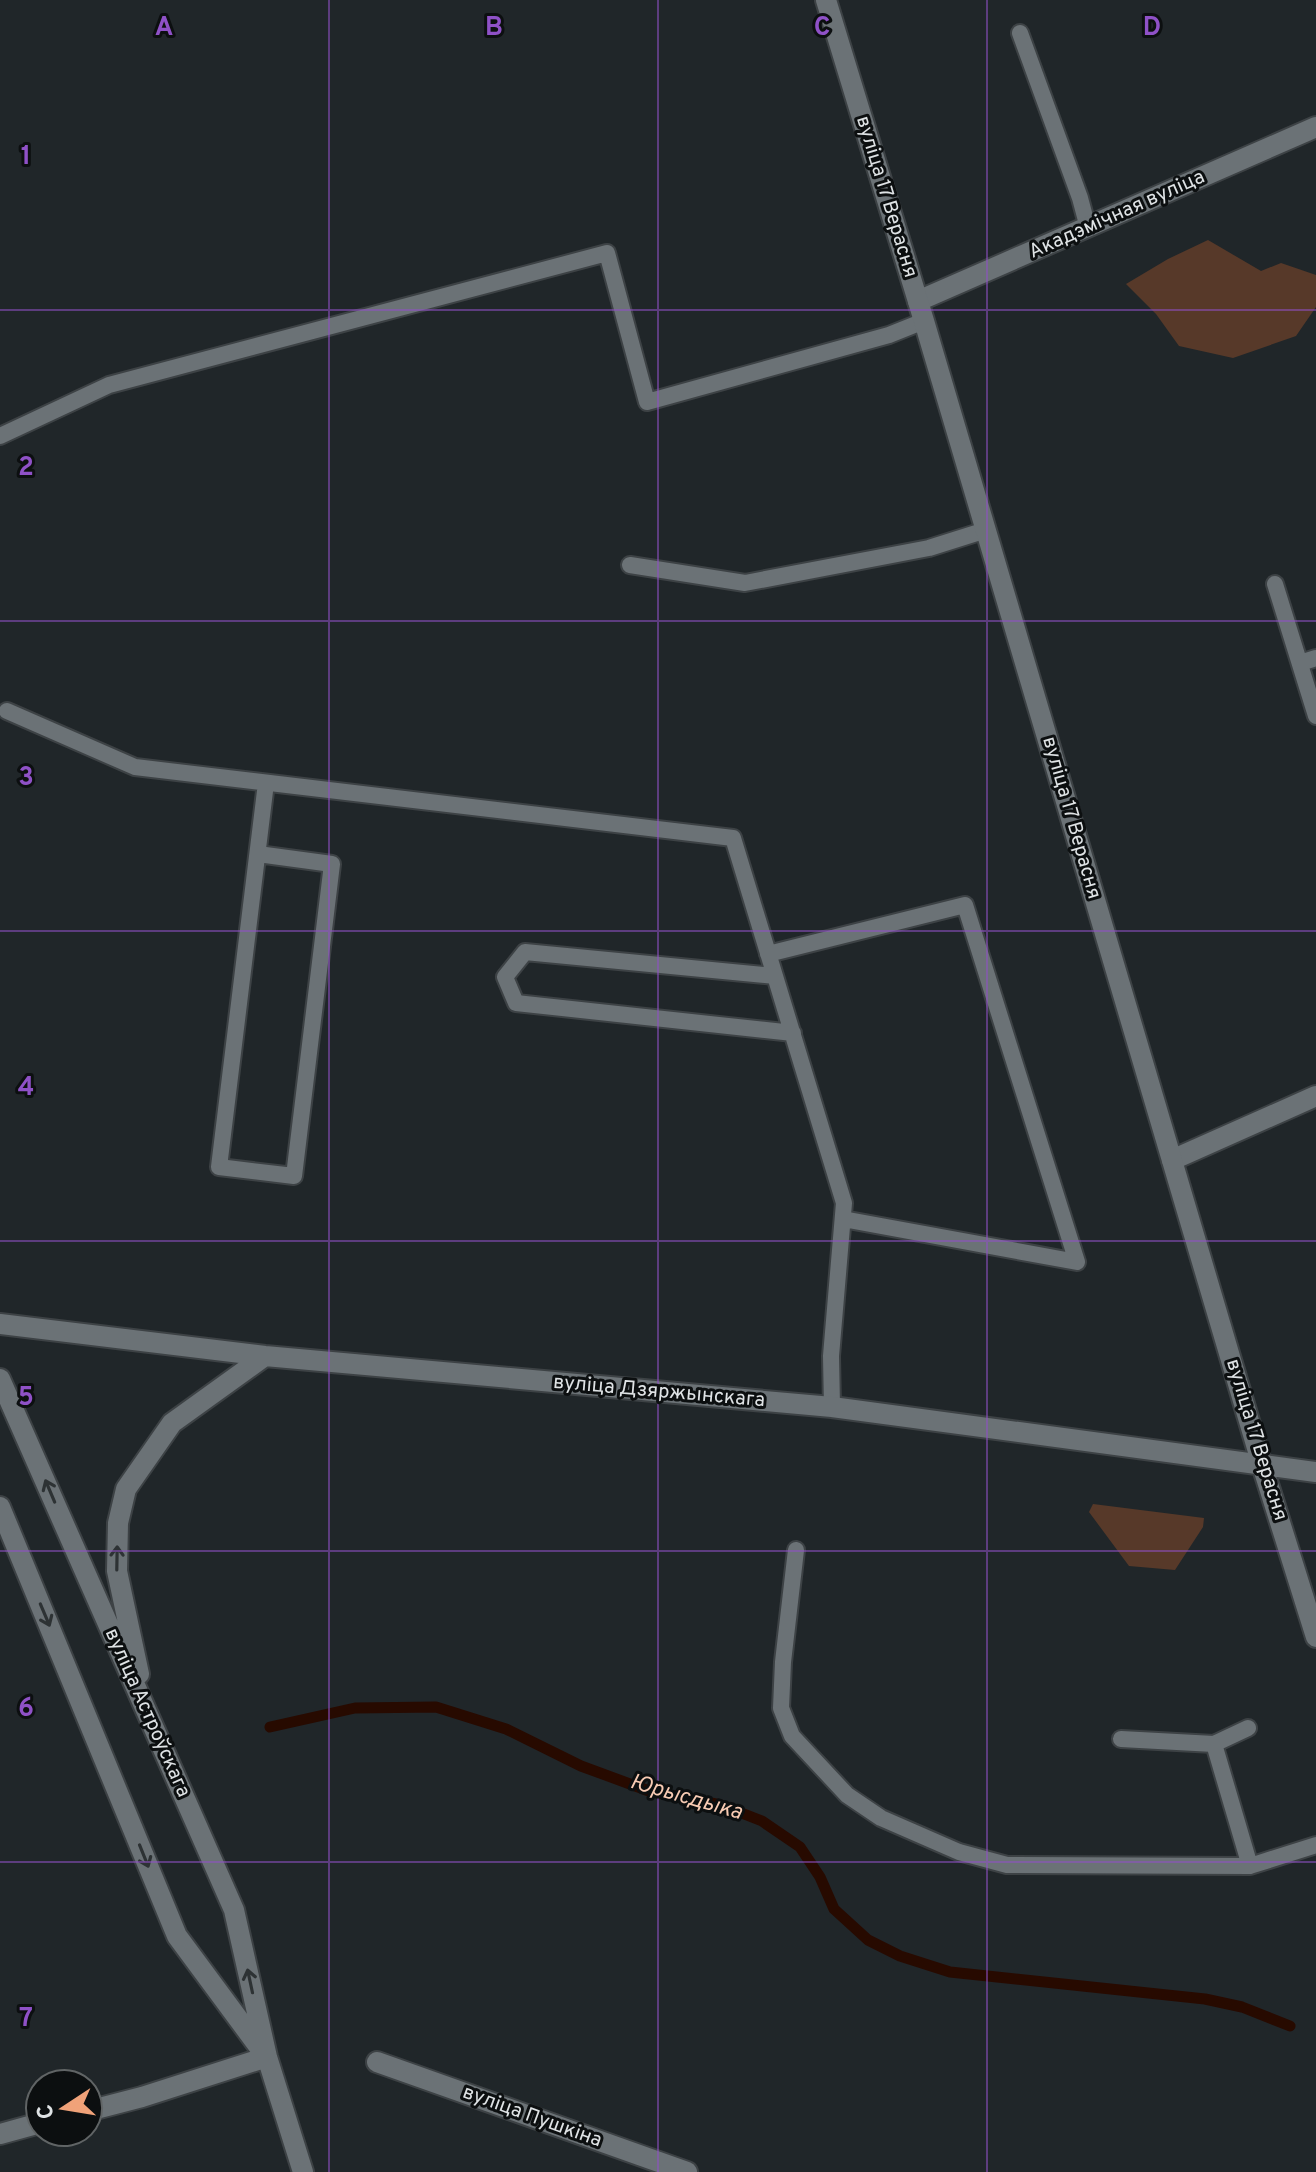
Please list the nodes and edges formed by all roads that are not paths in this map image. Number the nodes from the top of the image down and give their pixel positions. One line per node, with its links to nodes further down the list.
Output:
1 (826, 0): 5 (main road, вуліца 17 Верасня)
2 (1020, 33): 4 (lane)
3 (1316, 127): 4 (main road, Акадэмічная вуліца)
4 (1088, 228): 5 (main road, Акадэмічная вуліца)
5 (921, 311): 6 (lane); 7 (main road, вуліца 17 Верасня)
6 (0, 436)
7 (986, 530): 8 (lane); 19 (main road, вуліца 17 Верасня)
8 (630, 565)
9 (1275, 584): 10 (lane)
10 (1308, 661): 12 (lane)
11 (7, 711): 13 (lane)
12 (1316, 716)
13 (266, 783): 14 (lane); 15 (lane)
14 (258, 854): 14 (lane)
15 (768, 954): 16 (lane); 20 (lane)
16 (775, 976): 17 (lane); 17 (lane)
17 (793, 1033): 20 (lane)
18 (1316, 1096): 19 (main road)
19 (1172, 1160): 25 (main road, вуліца 17 Верасня)
20 (843, 1219): 24 (lane)
21 (0, 1324): 22 (main road, вуліца Дзяржынскага)
22 (265, 1356): 24 (main road, вуліца Дзяржынскага); 30 (main road, one-way to 22)
23 (0, 1379): 30 (main road, вуліца Астроўскага, one-way to 23)
24 (832, 1407): 25 (main road, вуліца Дзяржынскага)
25 (1262, 1465): 26 (main road, вуліца Дзяржынскага); 29 (main road, вуліца 17 Верасня)
26 (1316, 1472)
27 (0, 1507): 36 (main road, вуліца Астроўскага, one-way to 36)
28 (796, 1550): 35 (lane)
29 (1316, 1637)
30 (148, 1717): 36 (main road, вуліца Астроўскага, one-way to 30)
31 (1248, 1728): 33 (lane)
32 (1121, 1739): 33 (lane)
33 (1214, 1744): 35 (lane)
34 (1316, 1845): 35 (lane)
35 (1250, 1866)
36 (267, 2057): 38 (main road); 41 (main road, вуліца Астроўскага)
37 (377, 2062): 42 (main road, вуліца Пушкіна)
38 (104, 2107)
39 (24, 2127): 40 (main road)
40 (0, 2134)
41 (303, 2172)
42 (687, 2172)

